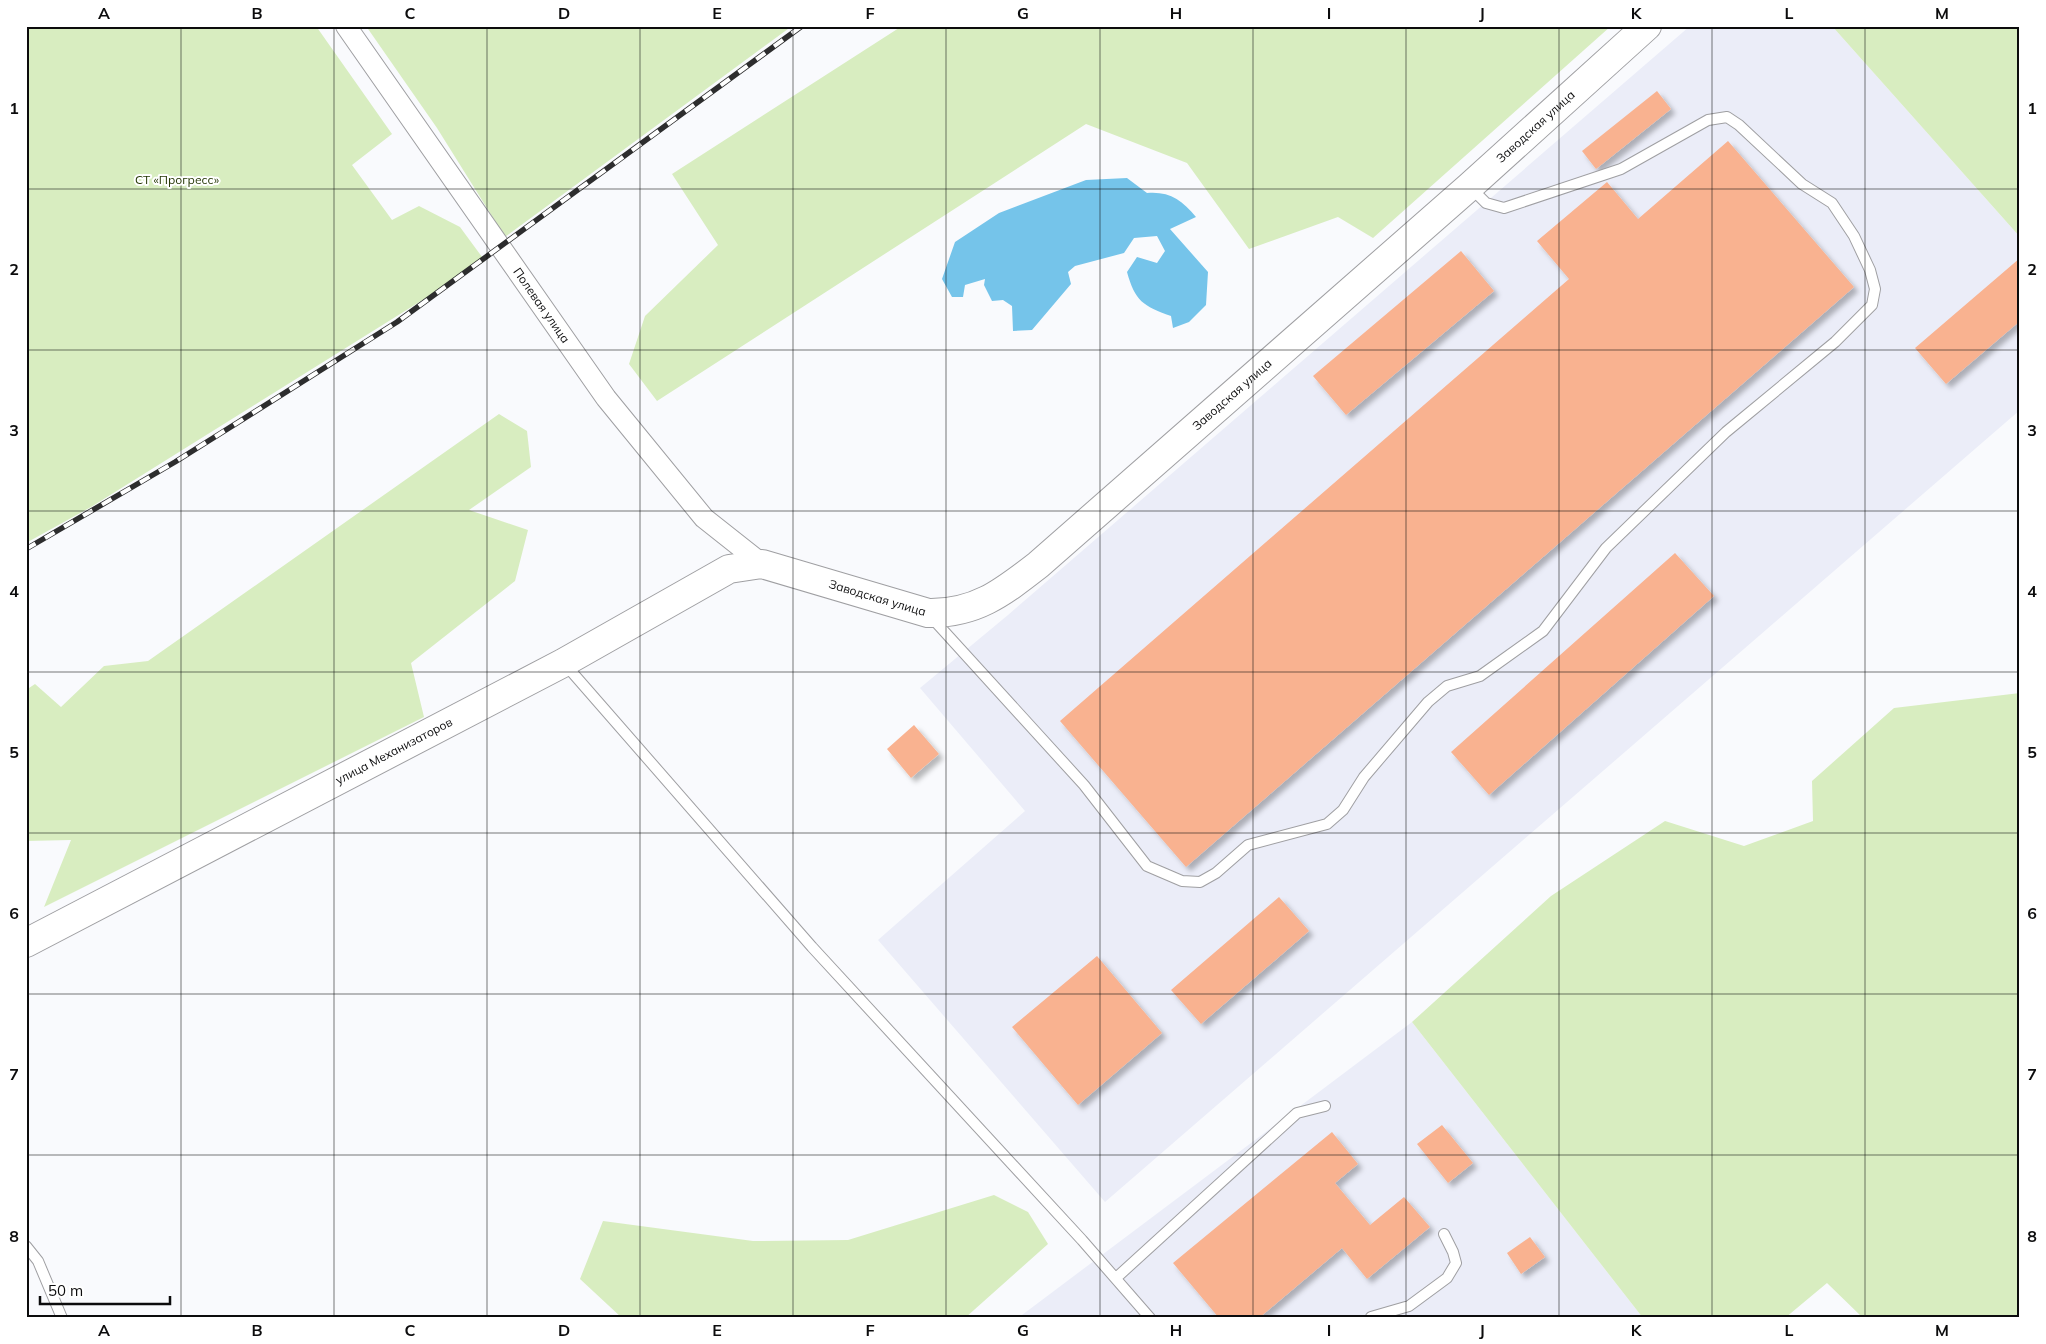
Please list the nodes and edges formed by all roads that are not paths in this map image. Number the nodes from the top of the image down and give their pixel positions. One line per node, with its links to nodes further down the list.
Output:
1 (346, 26): 4 (street, Полевая улица)
2 (1647, 26): 3 (street, Заводская улица)
3 (1469, 187): 5 (street, Заводская улица); 5 (lane)
4 (762, 564): 5 (street, Заводская улица); 6 (street, улица Механизаторов)
5 (928, 614)
6 (564, 663): 7 (street, улица Механизаторов); 11 (lane)
7 (26, 943)
8 (1325, 1106): 11 (lane)
9 (1444, 1234): 14 (lane)
10 (26, 1246): 12 (lane)
11 (1116, 1278): 13 (lane)
12 (62, 1318)
13 (1150, 1318)
14 (1371, 1318)

